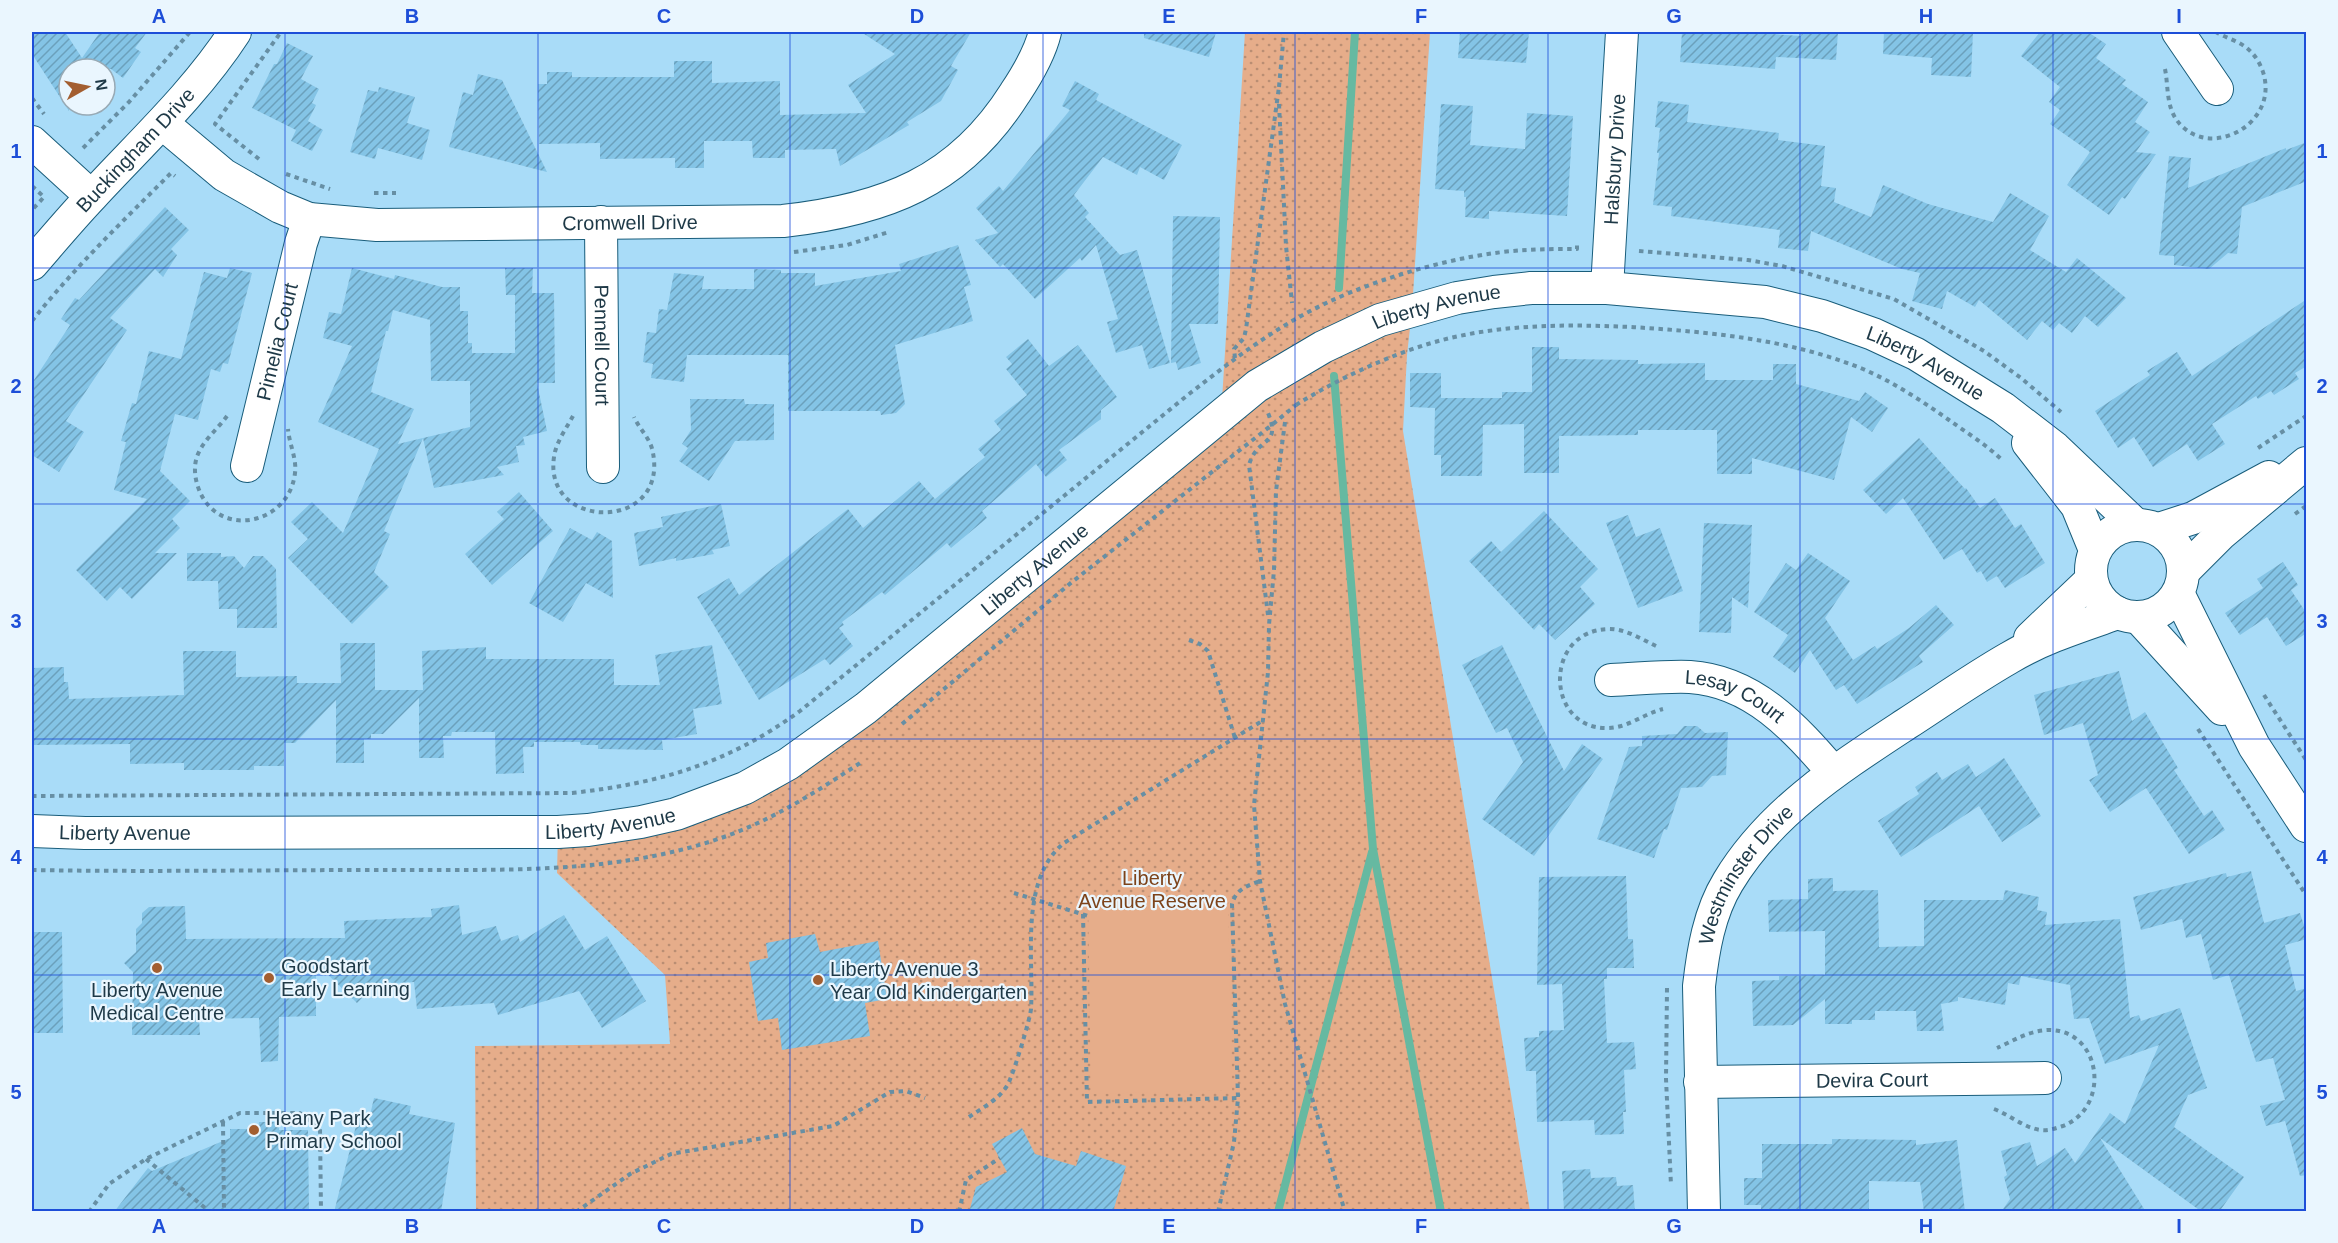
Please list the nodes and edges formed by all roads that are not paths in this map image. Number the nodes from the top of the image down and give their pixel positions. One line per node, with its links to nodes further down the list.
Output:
1 (235, 32): 6 (street, Buckingham Drive)
2 (1045, 32): 10 (street, Cromwell Drive)
3 (1622, 32): 12 (street, Halsbury Drive)
4 (2178, 32): 5 (street)
5 (2217, 89)
6 (162, 123): 8 (street, Buckingham Drive); 9 (street, Cromwell Drive)
7 (32, 142): 8 (street)
8 (91, 196): 11 (street, Buckingham Drive)
9 (309, 219): 10 (street, Cromwell Drive); 16 (street, Pimelia Court)
10 (602, 222): 17 (street, Pennell Court)
11 (32, 264)
12 (1607, 288): 13 (street, Liberty Avenue); 27 (street, Liberty Avenue)
13 (2003, 408): 18 (street, Liberty Avenue); 19 (street, Liberty Avenue)
14 (2307, 458): 18 (street)
15 (2307, 463): 20 (street)
16 (247, 466)
17 (603, 467)
18 (2147, 527): 19 (street); 20 (street)
19 (2093, 565): 21 (street); 22 (street, Westminster Drive)
20 (2181, 582): 21 (street); 24 (street)
21 (2129, 616): 22 (street, Westminster Drive); 24 (street)
22 (2010, 657): 25 (street, Westminster Drive)
23 (1611, 680): 25 (street, Lesay Court)
24 (2254, 746): 26 (street)
25 (1833, 772): 29 (street, Westminster Drive)
26 (2307, 826)
27 (33, 832)
28 (2045, 1078): 29 (street, Devira Court)
29 (1700, 1083): 30 (street, Westminster Drive)
30 (1704, 1212)

